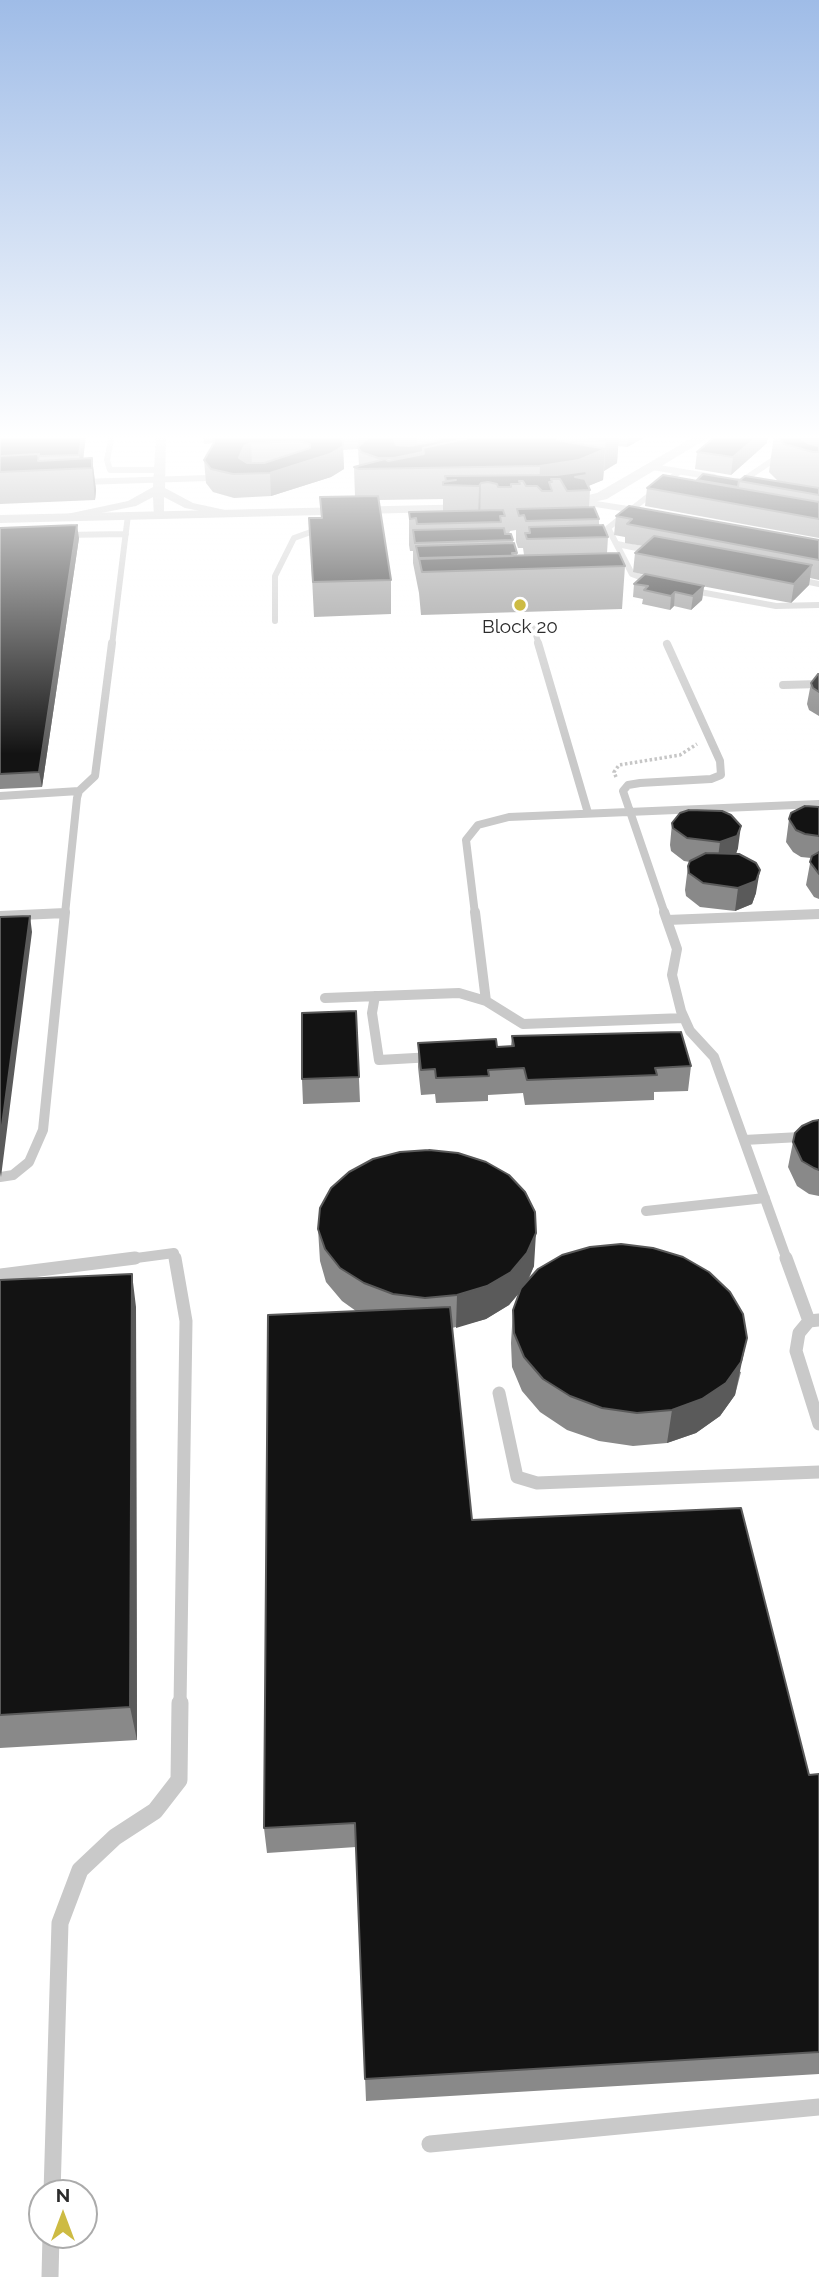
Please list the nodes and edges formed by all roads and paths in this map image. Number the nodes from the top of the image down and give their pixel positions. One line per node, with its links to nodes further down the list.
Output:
1 (124, 541): 18 (lane)
2 (292, 541): 11 (lane)
3 (615, 541): 4 (lane)
4 (617, 544): 5 (lane); 8 (lane)
5 (657, 552)
6 (792, 579): 7 (lane)
7 (819, 584)
8 (668, 585)
9 (681, 588): 10 (lane)
10 (819, 605)
11 (275, 621)
12 (533, 625): 22 (lane)
13 (667, 644): 16 (lane)
14 (819, 684): 15 (lane)
15 (783, 685)
16 (709, 737): 17 (path); 21 (lane)
17 (617, 780)
18 (79, 791): 19 (lane); 23 (lane)
19 (0, 796)
20 (819, 804): 21 (lane)
21 (630, 811): 22 (lane); 26 (lane)
22 (588, 813): 29 (lane)
23 (65, 913): 25 (lane); 36 (lane)
24 (819, 915): 26 (lane)
25 (0, 916)
26 (667, 920): 30 (lane)
27 (375, 996): 28 (lane); 29 (lane); 33 (lane)
28 (325, 998)
29 (486, 1001): 30 (lane)
30 (684, 1018): 32 (lane)
31 (688, 1045): 32 (lane)
32 (701, 1045): 35 (lane)
33 (446, 1057)
34 (819, 1136): 35 (lane)
35 (744, 1140): 37 (lane)
36 (0, 1177)
37 (765, 1198): 38 (lane); 40 (lane)
38 (646, 1211)
39 (0, 1275): 46 (lane)
40 (814, 1320): 42 (lane)
41 (499, 1393): 43 (lane)
42 (819, 1424)
43 (819, 1472)
44 (819, 2107): 45 (lane)
45 (430, 2144)
46 (52, 2179)
47 (51, 2249): 48 (lane)
48 (50, 2277)

